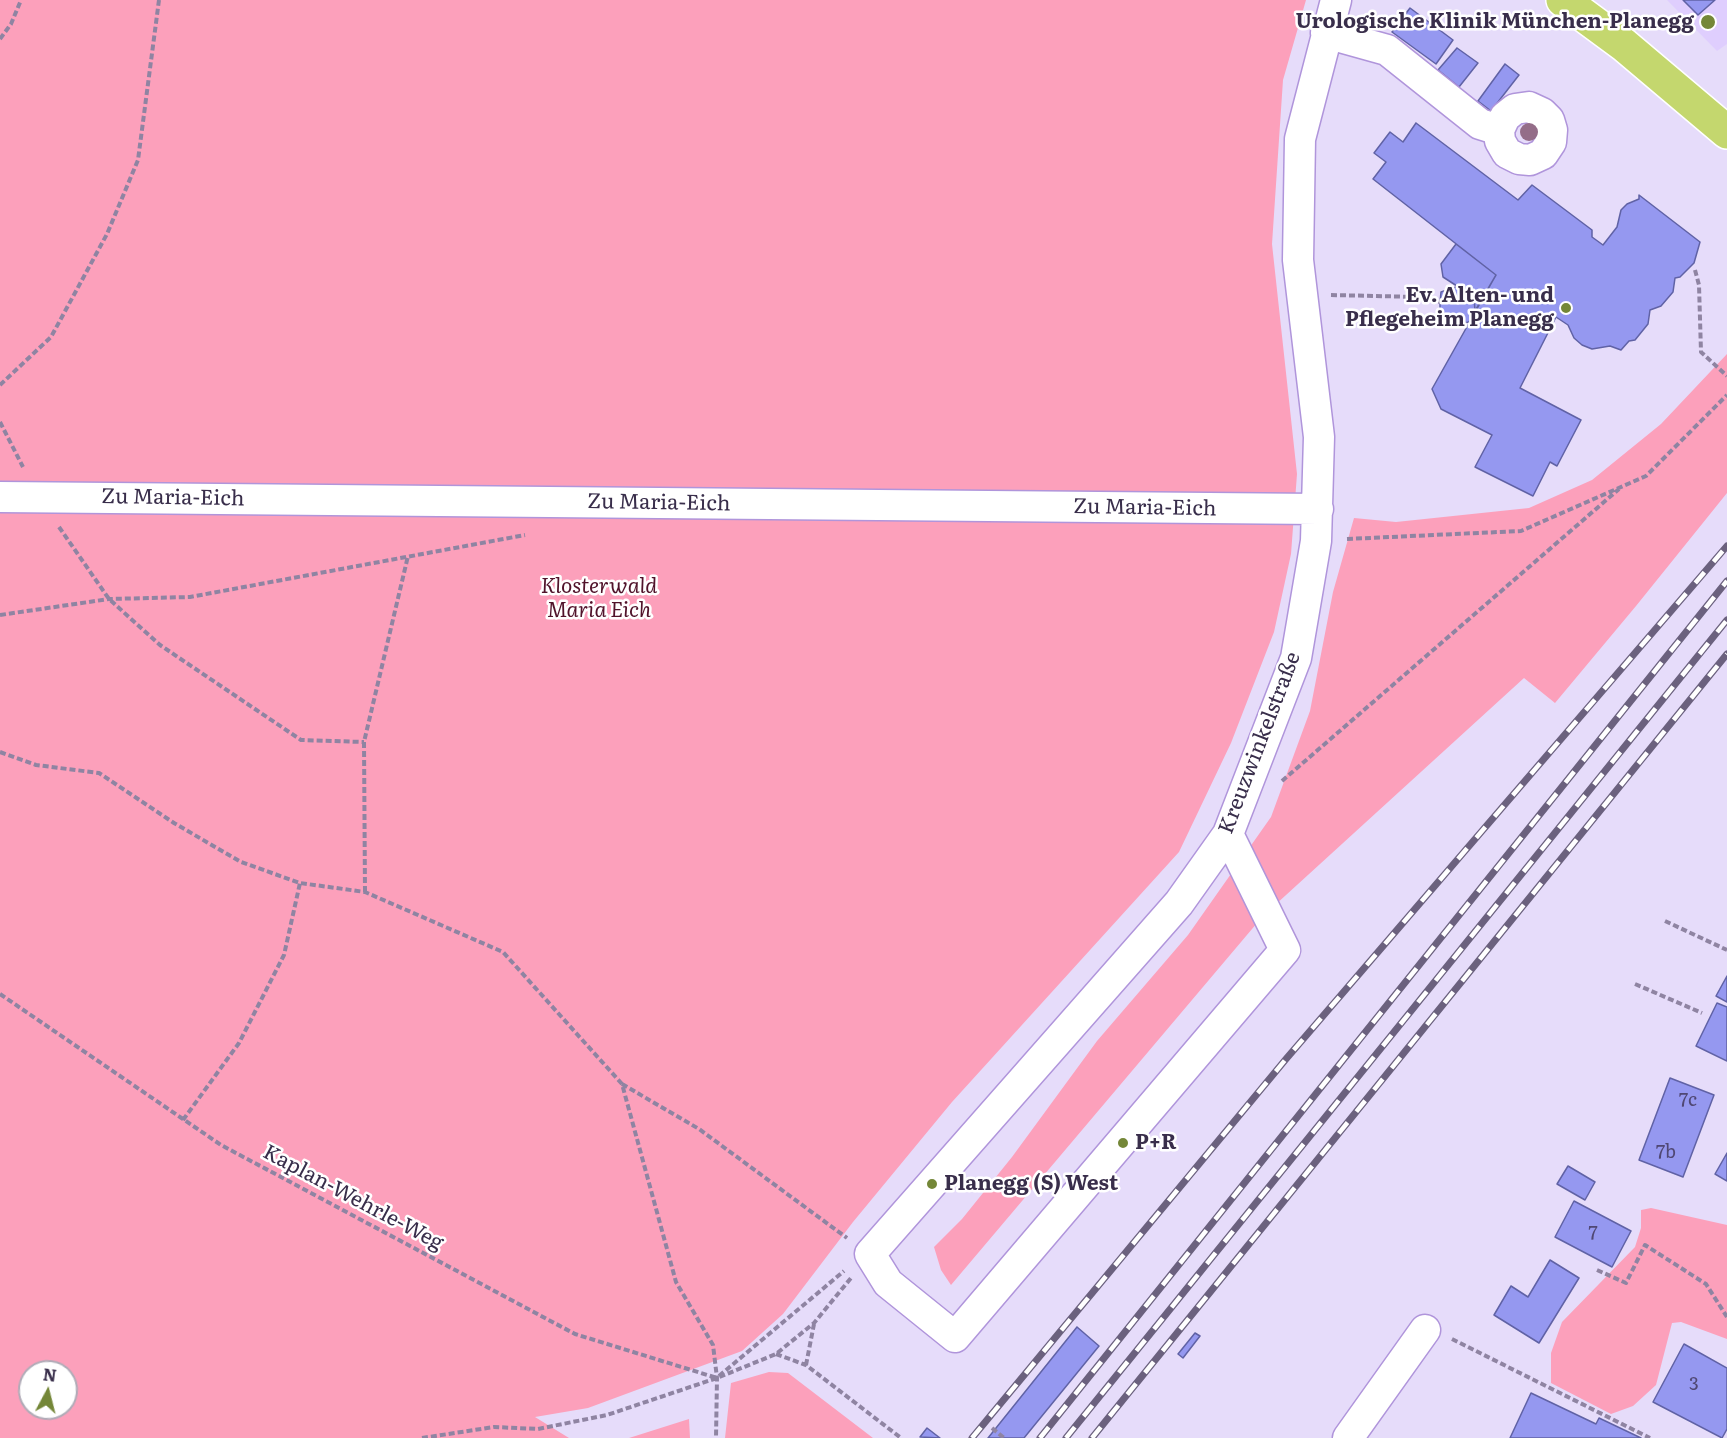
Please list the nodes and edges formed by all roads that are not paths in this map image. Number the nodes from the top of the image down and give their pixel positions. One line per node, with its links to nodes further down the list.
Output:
1 (1336, 0): 3 (street, Kreuzwinkelstraße)
2 (1563, 0): 5 (main road)
3 (1326, 33): 4 (street); 7 (street, Kreuzwinkelstraße)
4 (1499, 130)
5 (1727, 132)
6 (0, 497): 7 (street, Zu Maria-Eich)
7 (1317, 509): 8 (street, Kreuzwinkelstraße)
8 (1228, 834): 8 (street, Kreuzwinkelstraße)
9 (1435, 1333): 10 (street)
10 (1348, 1438)

